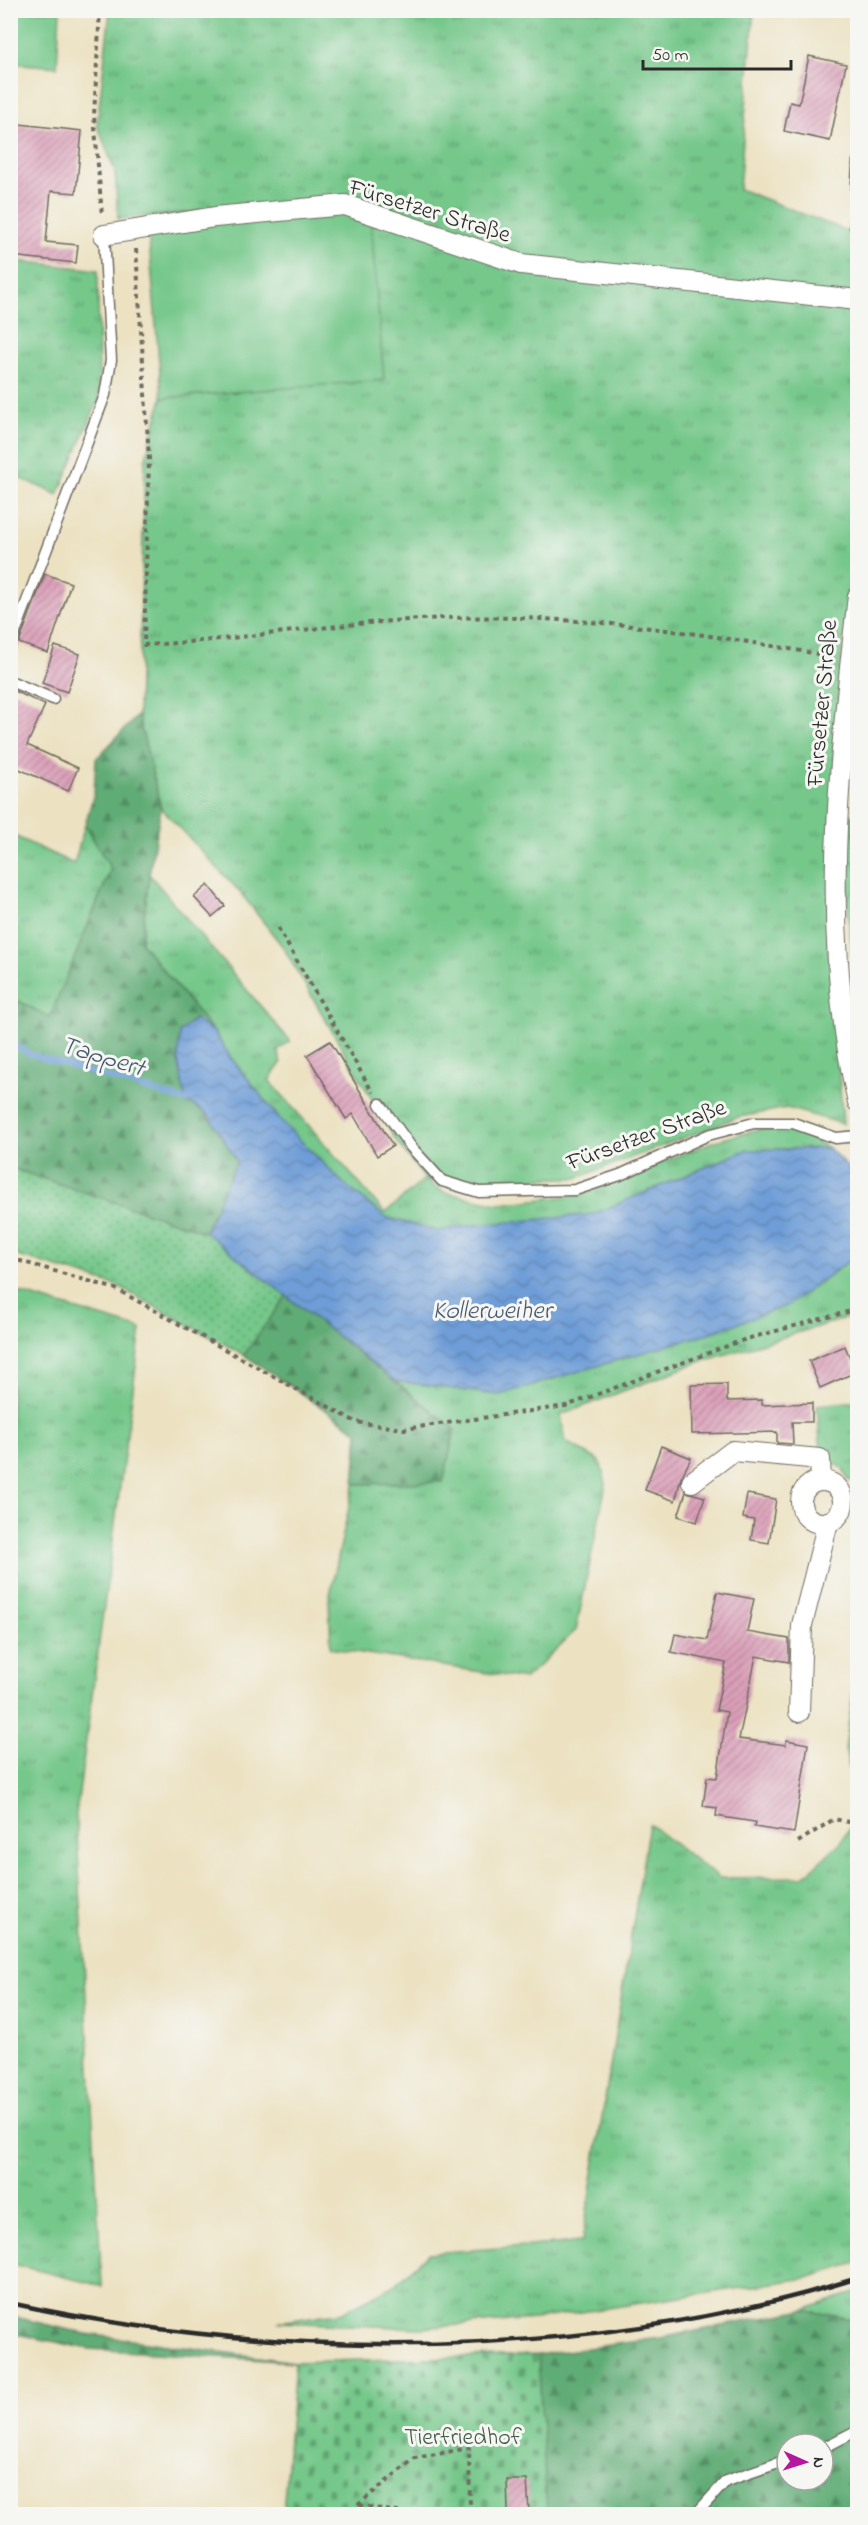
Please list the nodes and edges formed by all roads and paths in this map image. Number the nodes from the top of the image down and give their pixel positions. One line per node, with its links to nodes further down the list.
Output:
1 (100, 10): 4 (path)
2 (858, 161): 5 (lane)
3 (135, 230): 4 (street, Fürsetzer Straße); 6 (street, Fürsetzer Straße); 9 (path)
4 (104, 235): 8 (lane)
5 (858, 235)
6 (858, 300)
7 (857, 598): 9 (street, Fürsetzer Straße)
8 (10, 646)
9 (850, 660): 13 (street, Fürsetzer Straße)
10 (10, 681): 11 (lane)
11 (53, 699)
12 (278, 928): 14 (path)
13 (858, 1102)
14 (380, 1104): 15 (lane, Fürsetzer Straße)
15 (858, 1136)
16 (10, 1258): 17 (path)
17 (858, 1309)
18 (820, 1481): 19 (street); 20 (street); 21 (street)
19 (692, 1482)
20 (849, 1491): 21 (street)
21 (828, 1522): 22 (street)
22 (799, 1712)
23 (858, 1824): 24 (path)
24 (798, 1842)
25 (858, 2430): 26 (lane)
26 (835, 2442)
27 (775, 2464): 34 (lane)
28 (358, 2505): 29 (path); 30 (path); 31 (path)
29 (470, 2509): 32 (path); 33 (path)
30 (358, 2514)
31 (408, 2514)
32 (468, 2514)
33 (486, 2514)
34 (696, 2514)

